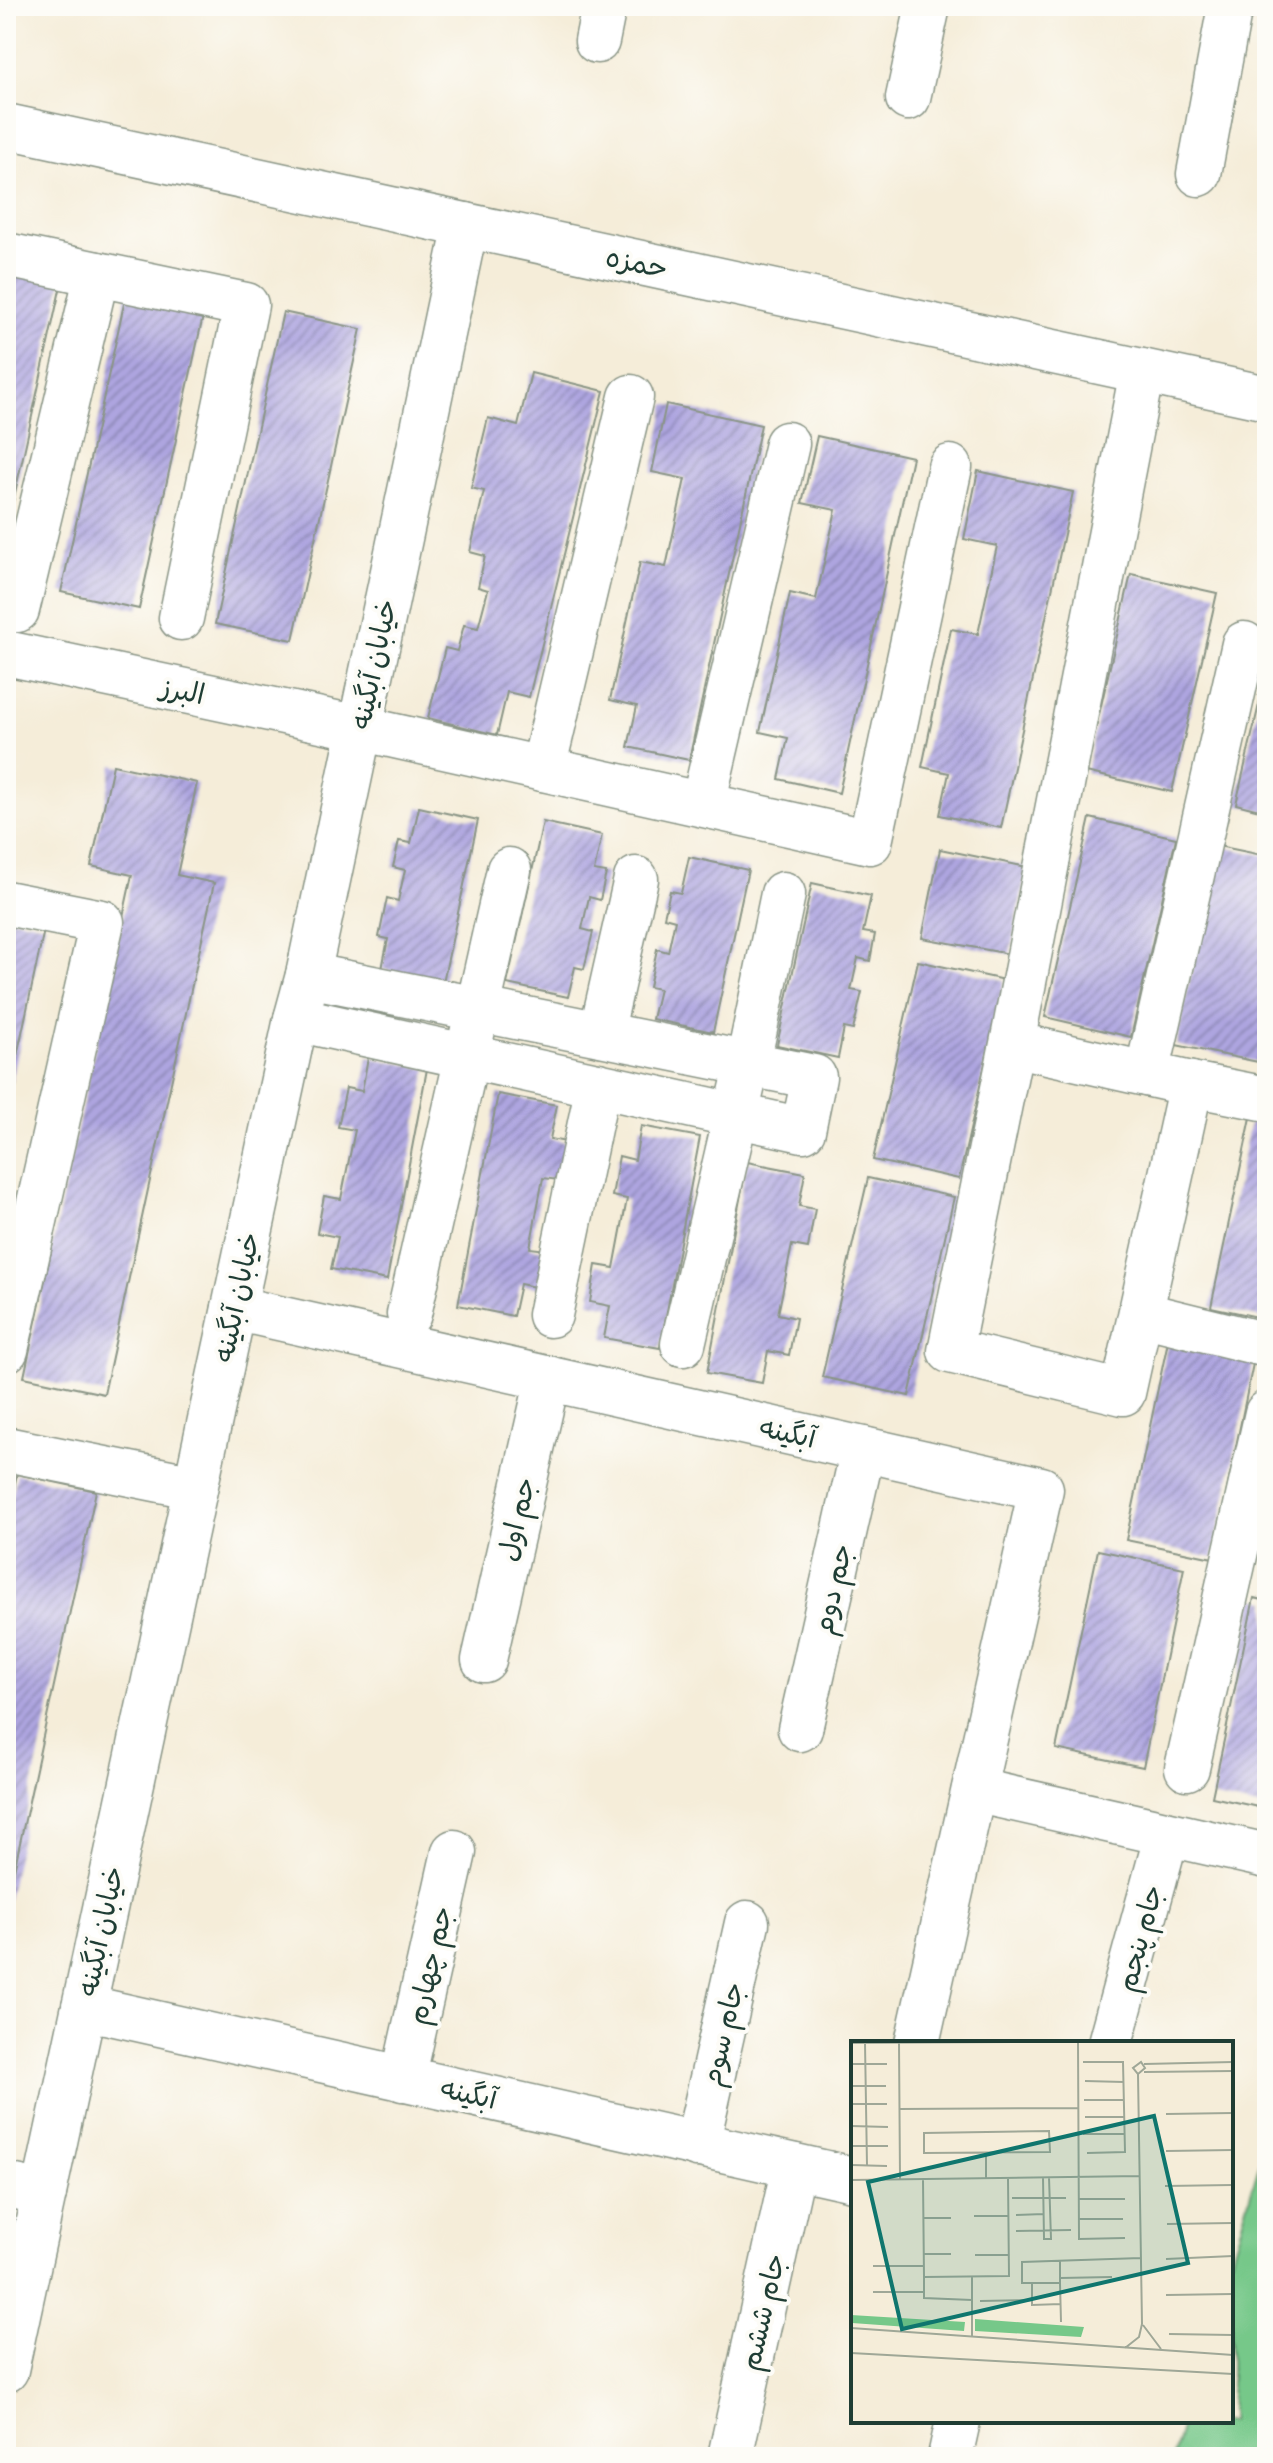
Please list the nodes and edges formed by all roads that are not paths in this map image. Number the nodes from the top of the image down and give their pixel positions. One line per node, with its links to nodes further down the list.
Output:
1 (928, 6): 3 (street)
2 (1230, 6): 5 (street)
3 (908, 98)
4 (6, 126): 6 (street, حمزه)
5 (1199, 174)
6 (466, 225): 9 (street, حمزه); 18 (street, خیابان آبگینه)
7 (6, 255): 8 (street)
8 (97, 274): 14 (street); 15 (street)
9 (1142, 371): 11 (street, حمزه); 29 (street)
10 (631, 397): 19 (street)
11 (1267, 398)
12 (787, 444): 20 (street)
13 (950, 467): 20 (street, البرز)
14 (17, 610)
15 (181, 618)
16 (1244, 644): 32 (street)
17 (6, 653): 18 (street, البرز)
18 (359, 728): 19 (street, البرز); 25 (street, خیابان آبگینه)
19 (543, 769): 20 (street, البرز)
20 (703, 804)
21 (509, 870): 26 (street)
22 (636, 879): 28 (street)
23 (783, 894): 31 (street)
24 (6, 903): 43 (street)
25 (308, 975): 26 (street); 27 (street, خیابان آبگینه)
26 (477, 1009): 28 (street); 30 (street)
27 (296, 1019): 30 (street); 37 (street, خیابان آبگینه)
28 (601, 1034): 31 (street)
29 (1012, 1044): 32 (street); 39 (street)
30 (467, 1056): 34 (street); 38 (street)
31 (748, 1063): 36 (street); 36 (street)
32 (1147, 1074): 33 (street)
33 (1191, 1084): 35 (street); 39 (street)
34 (598, 1085): 36 (street); 40 (street)
35 (1267, 1099)
36 (736, 1116): 41 (street)
37 (234, 1308): 44 (street, آبگینه); 48 (street, خیابان آبگینه)
38 (409, 1314)
39 (1141, 1314): 42 (street)
40 (550, 1315)
41 (683, 1344)
42 (1267, 1345)
43 (6, 1350)
44 (548, 1378): 47 (street, آبگینه); 49 (street, جم اول)
45 (1267, 1413): 51 (street)
46 (6, 1449): 48 (street)
47 (863, 1449): 50 (street, جم دوم); 52 (street, آبگینه)
48 (195, 1487): 57 (street, خیابان آبگینه)
49 (484, 1660)
50 (800, 1729)
51 (1187, 1768)
52 (974, 1790): 53 (street); 58 (street, آبگینه)
53 (1167, 1834): 55 (street); 59 (street, جام پنجم)
54 (454, 1852): 60 (street, جم چهارم)
55 (1267, 1856)
56 (747, 1923): 61 (street, جام سوم)
57 (84, 2007): 60 (street, آبگینه); 64 (street, خیابان آبگینه)
58 (917, 2041)
59 (1111, 2041)
60 (403, 2079): 61 (street, آبگینه)
61 (697, 2145): 62 (street, آبگینه)
62 (794, 2166): 63 (street, آبگینه); 67 (street, جام ششم)
63 (851, 2179)
64 (25, 2189): 65 (street, خیابان آبگینه)
65 (6, 2370)
66 (958, 2423): 68 (street)
67 (730, 2457)
68 (950, 2457)

